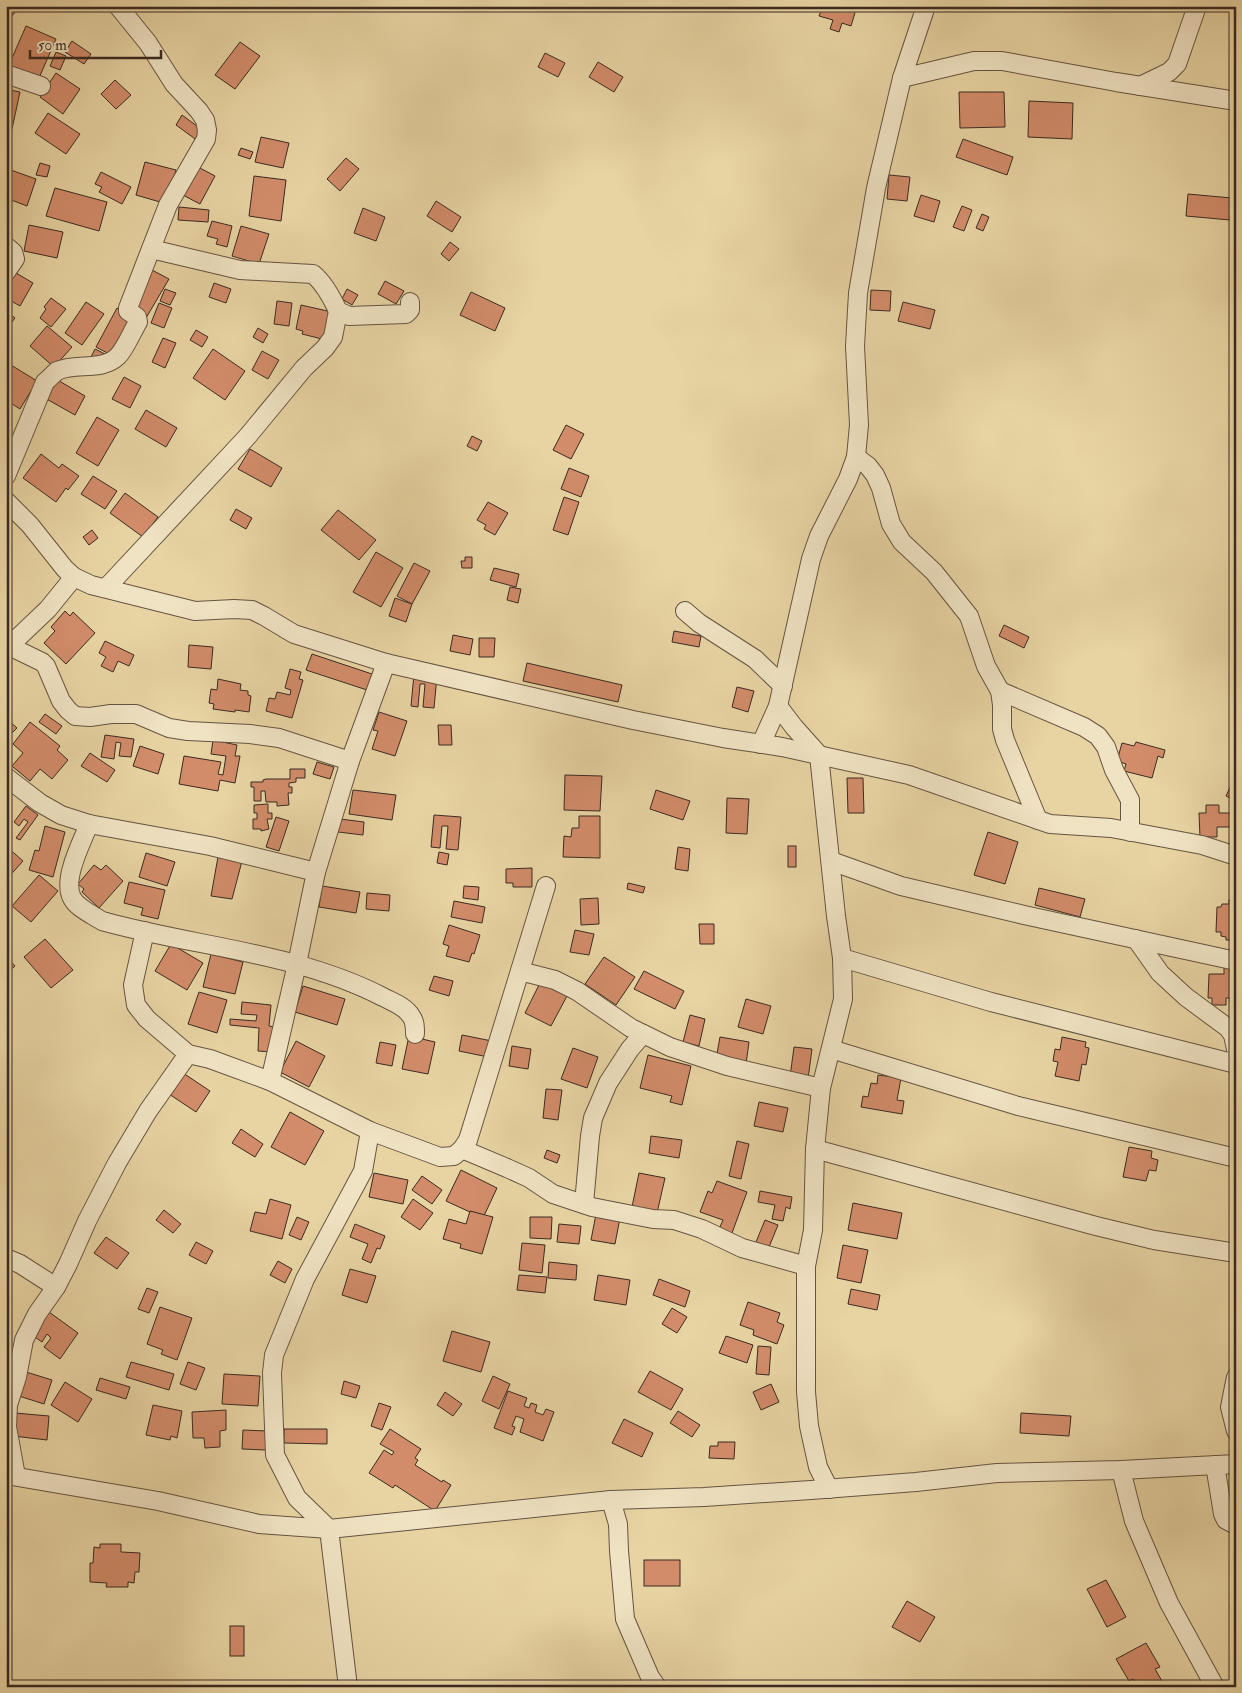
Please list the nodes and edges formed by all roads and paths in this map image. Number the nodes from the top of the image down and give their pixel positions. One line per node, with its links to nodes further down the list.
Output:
1 (118, 6): 10 (street)
2 (926, 6): 5 (street)
3 (1197, 6): 7 (street)
4 (6, 74): 6 (street)
5 (902, 78): 7 (street); 14 (street)
6 (41, 86)
7 (1140, 86): 8 (street)
8 (1236, 101)
9 (6, 246): 11 (street)
10 (151, 249): 13 (street); 15 (street)
11 (6, 272)
12 (410, 302): 13 (street)
13 (338, 311): 18 (street)
14 (856, 457): 22 (street); 23 (street)
15 (6, 476)
16 (6, 501): 17 (street)
17 (74, 577): 18 (street); 20 (street)
18 (106, 588): 21 (street)
19 (685, 611): 22 (street)
20 (8, 648): 27 (street)
21 (386, 662): 25 (street); 27 (street)
22 (783, 686): 24 (street)
23 (1000, 691): 29 (street); 31 (street)
24 (778, 706): 25 (street); 26 (street)
25 (761, 744): 26 (street)
26 (819, 755): 29 (street); 33 (street)
27 (350, 761): 34 (street)
28 (6, 777): 30 (street)
29 (1038, 820): 31 (street)
30 (89, 824): 34 (street); 36 (street)
31 (1130, 832): 32 (street)
32 (1236, 856)
33 (831, 861): 37 (street); 38 (street)
34 (316, 872): 40 (street)
35 (546, 886): 41 (street)
36 (145, 931): 40 (street); 46 (street)
37 (1136, 939): 39 (street); 44 (street)
38 (842, 958): 45 (street); 47 (street)
39 (1236, 961)
40 (297, 964): 42 (street); 48 (street)
41 (520, 971): 43 (street); 51 (street)
42 (416, 1034)
43 (643, 1034): 49 (street); 54 (street)
44 (1236, 1049)
45 (831, 1050): 49 (street); 53 (street)
46 (188, 1054): 48 (street); 58 (street)
47 (1236, 1064)
48 (270, 1081): 50 (street)
49 (821, 1088): 52 (street)
50 (370, 1132): 51 (street); 68 (street)
51 (462, 1149): 54 (street)
52 (815, 1149): 55 (street); 57 (street)
53 (1236, 1158)
54 (584, 1204): 57 (street)
55 (1236, 1253)
56 (6, 1258): 58 (street)
57 (806, 1266): 65 (street)
58 (56, 1287): 64 (street)
59 (1236, 1377): 60 (street)
60 (1236, 1431)
61 (1215, 1464): 62 (street); 63 (street); 67 (street)
62 (1236, 1464)
63 (1121, 1470): 65 (street); 71 (street)
64 (11, 1475): 68 (street)
65 (829, 1489): 66 (street)
66 (611, 1500): 68 (street); 70 (street)
67 (1236, 1525)
68 (329, 1529): 69 (street)
69 (348, 1687)
70 (657, 1687)
71 (1215, 1687)

